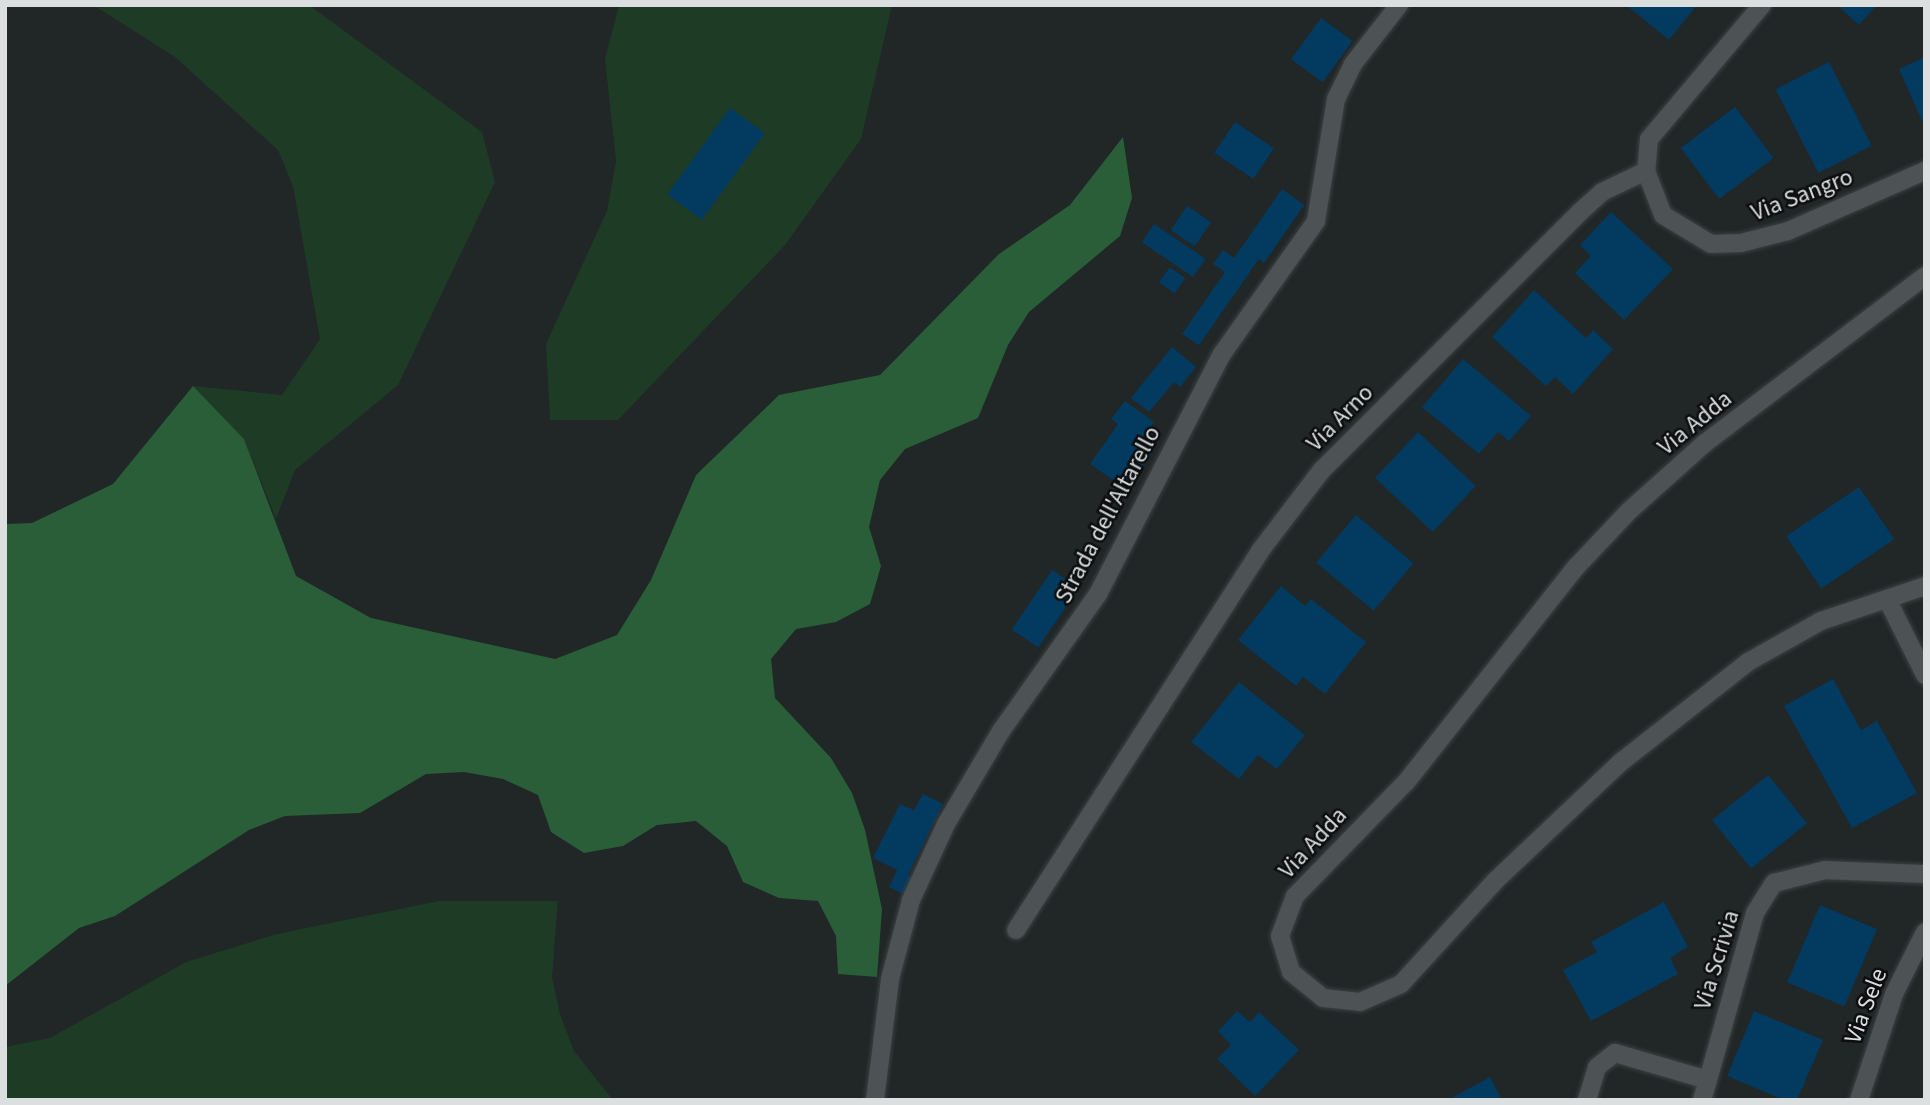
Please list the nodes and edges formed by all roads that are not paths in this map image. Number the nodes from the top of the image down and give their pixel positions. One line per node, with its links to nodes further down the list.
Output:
1 (1399, 5): 13 (street, Strada dell'Altarello)
2 (1762, 5): 3 (street)
3 (1646, 171): 4 (street, Via Sangro); 10 (street, Via Arno)
4 (1925, 171)
5 (1925, 276): 7 (street, Via Adda)
6 (1925, 586): 7 (street, Via Adda)
7 (1887, 599): 8 (street)
8 (1925, 675)
9 (1925, 874): 12 (street, Via Scrivia)
10 (1016, 930)
11 (1925, 932): 16 (street, Via Sele)
12 (1708, 1080): 14 (street); 15 (street, Via Scrivia)
13 (875, 1100)
14 (1587, 1100)
15 (1702, 1100)
16 (1859, 1100)

